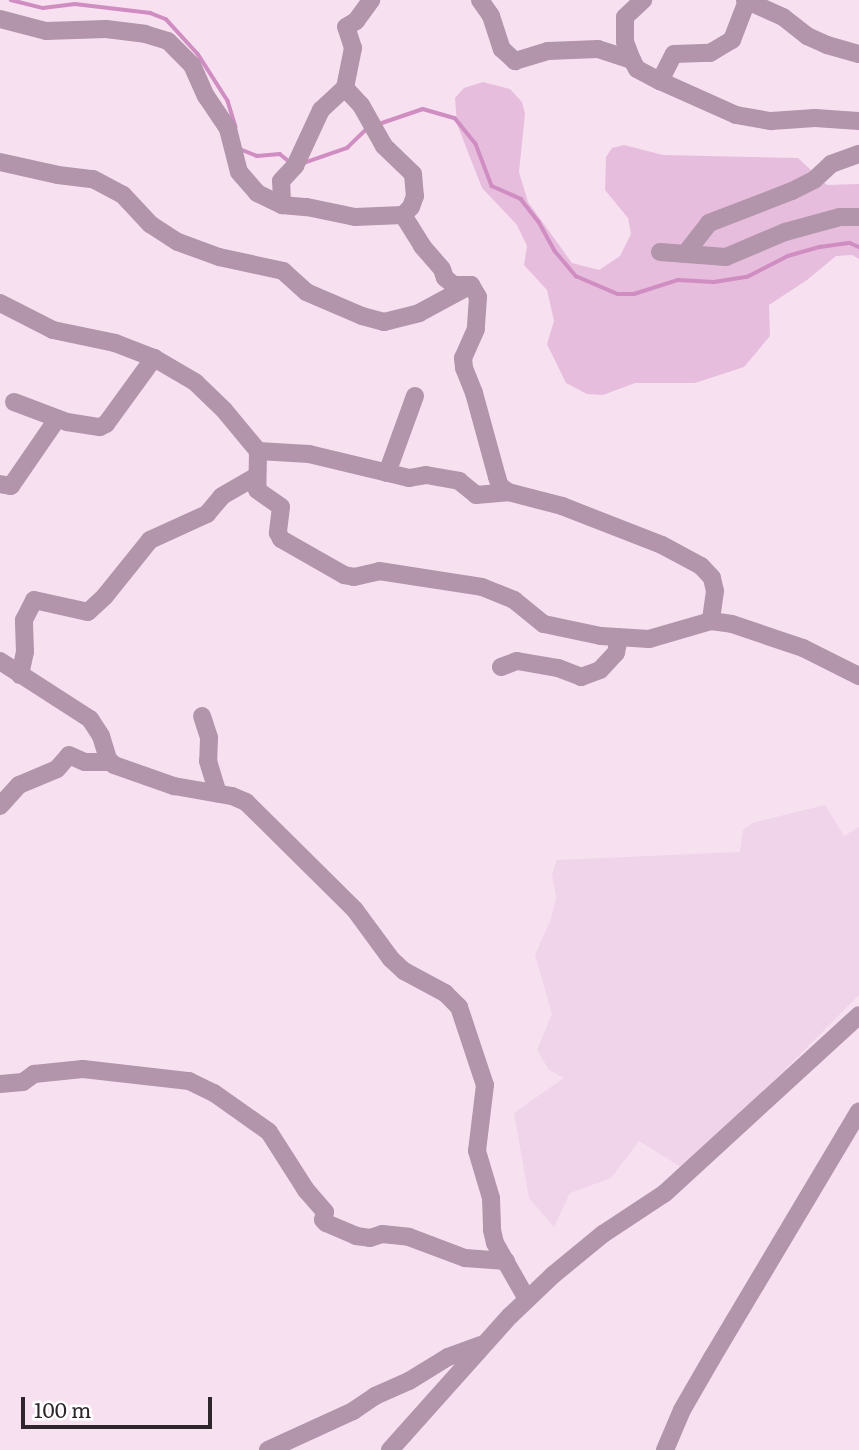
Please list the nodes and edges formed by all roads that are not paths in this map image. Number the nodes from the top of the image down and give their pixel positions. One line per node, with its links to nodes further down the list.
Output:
1 (371, 0): 9 (street)
2 (480, 0): 7 (street)
3 (643, 0): 7 (street)
4 (746, 0): 6 (street); 8 (street)
5 (0, 19): 13 (street)
6 (859, 54)
7 (632, 60): 8 (street)
8 (660, 82): 10 (street)
9 (345, 88): 13 (street); 14 (street)
10 (859, 121)
11 (859, 154): 17 (street)
12 (0, 162): 18 (street)
13 (282, 205): 14 (street)
14 (403, 215): 18 (street)
15 (859, 217): 17 (street)
16 (660, 252): 17 (street)
17 (685, 254)
18 (471, 285): 28 (street)
19 (0, 303): 20 (street)
20 (154, 358): 23 (street); 24 (street)
21 (415, 396): 25 (street)
22 (14, 402): 23 (street)
23 (57, 419): 27 (street)
24 (258, 451): 25 (street); 26 (street)
25 (387, 473): 28 (street)
26 (255, 477): 30 (street); 33 (street)
27 (0, 484)
28 (508, 492): 29 (street)
29 (711, 621): 30 (street); 34 (street)
30 (619, 637): 32 (street)
31 (0, 661): 33 (street)
32 (501, 667)
33 (20, 674): 36 (street)
34 (859, 676)
35 (202, 716): 37 (street)
36 (109, 762): 37 (street); 38 (street)
37 (218, 794): 42 (street)
38 (0, 806)
39 (859, 1015): 43 (street)
40 (0, 1084): 42 (street)
41 (859, 1111): 47 (street)
42 (506, 1261): 43 (street)
43 (527, 1299): 44 (street)
44 (487, 1342): 45 (street); 46 (street)
45 (268, 1450)
46 (390, 1450)
47 (664, 1450)

